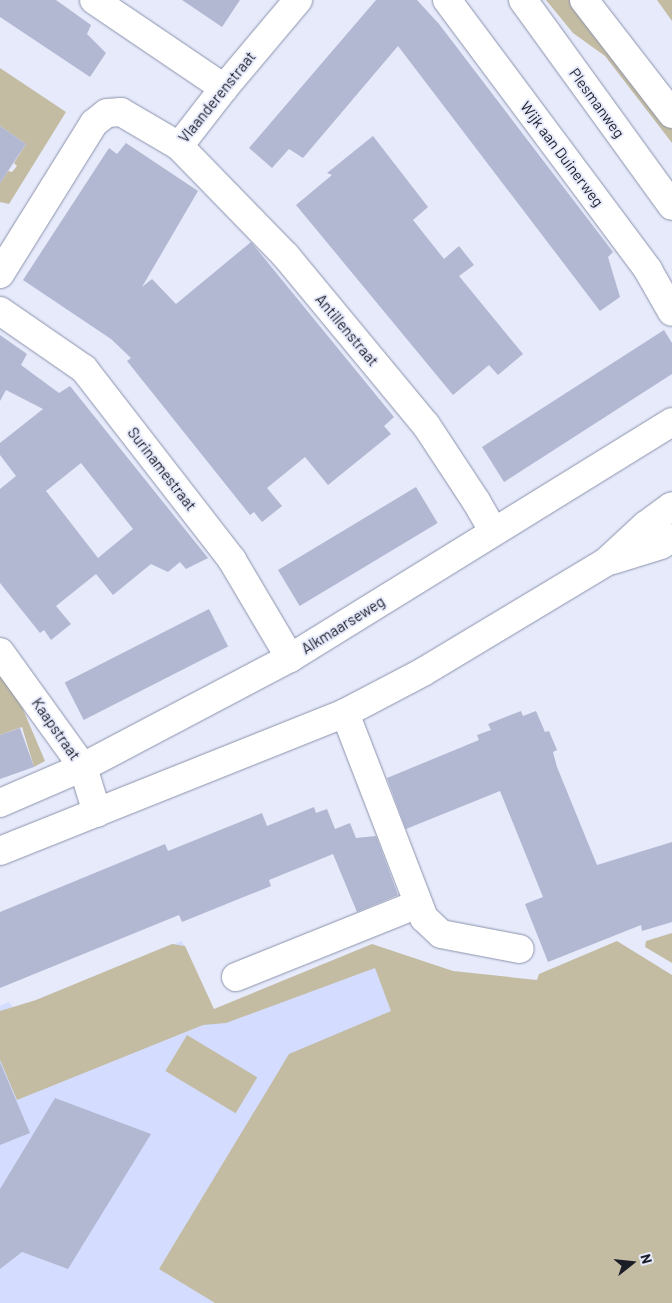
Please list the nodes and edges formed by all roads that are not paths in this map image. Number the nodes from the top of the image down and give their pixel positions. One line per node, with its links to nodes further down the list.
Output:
1 (94, 0): 6 (street)
2 (298, 0): 7 (street, Vlaanderenstraat)
3 (446, 0): 13 (street, Wijk aan Duinerweg)
4 (523, 0): 10 (street, Plesmanweg)
5 (584, 0): 8 (street)
6 (125, 8): 7 (street)
7 (224, 88): 9 (street, Vlaanderenstraat)
8 (672, 114)
9 (179, 146): 11 (street, Vlaanderenstraat); 16 (street, Antillenstraat)
10 (672, 206)
11 (0, 274)
12 (0, 311): 20 (street, Surinamestraat)
13 (672, 312)
14 (672, 422): 16 (street, Alkmaarseweg)
15 (672, 506): 18 (street)
16 (493, 531): 20 (street, Alkmaarseweg)
17 (672, 538): 18 (street)
18 (606, 562): 21 (street)
19 (0, 652): 22 (street, Kaapstraat)
20 (290, 658): 22 (street, Alkmaarseweg)
21 (345, 713): 24 (street); 26 (street)
22 (82, 767): 23 (street, Alkmaarseweg); 24 (street, Kaapstraat)
23 (0, 803)
24 (97, 813): 25 (street)
25 (0, 851)
26 (418, 904): 27 (street); 28 (street)
27 (520, 949)
28 (236, 977)

